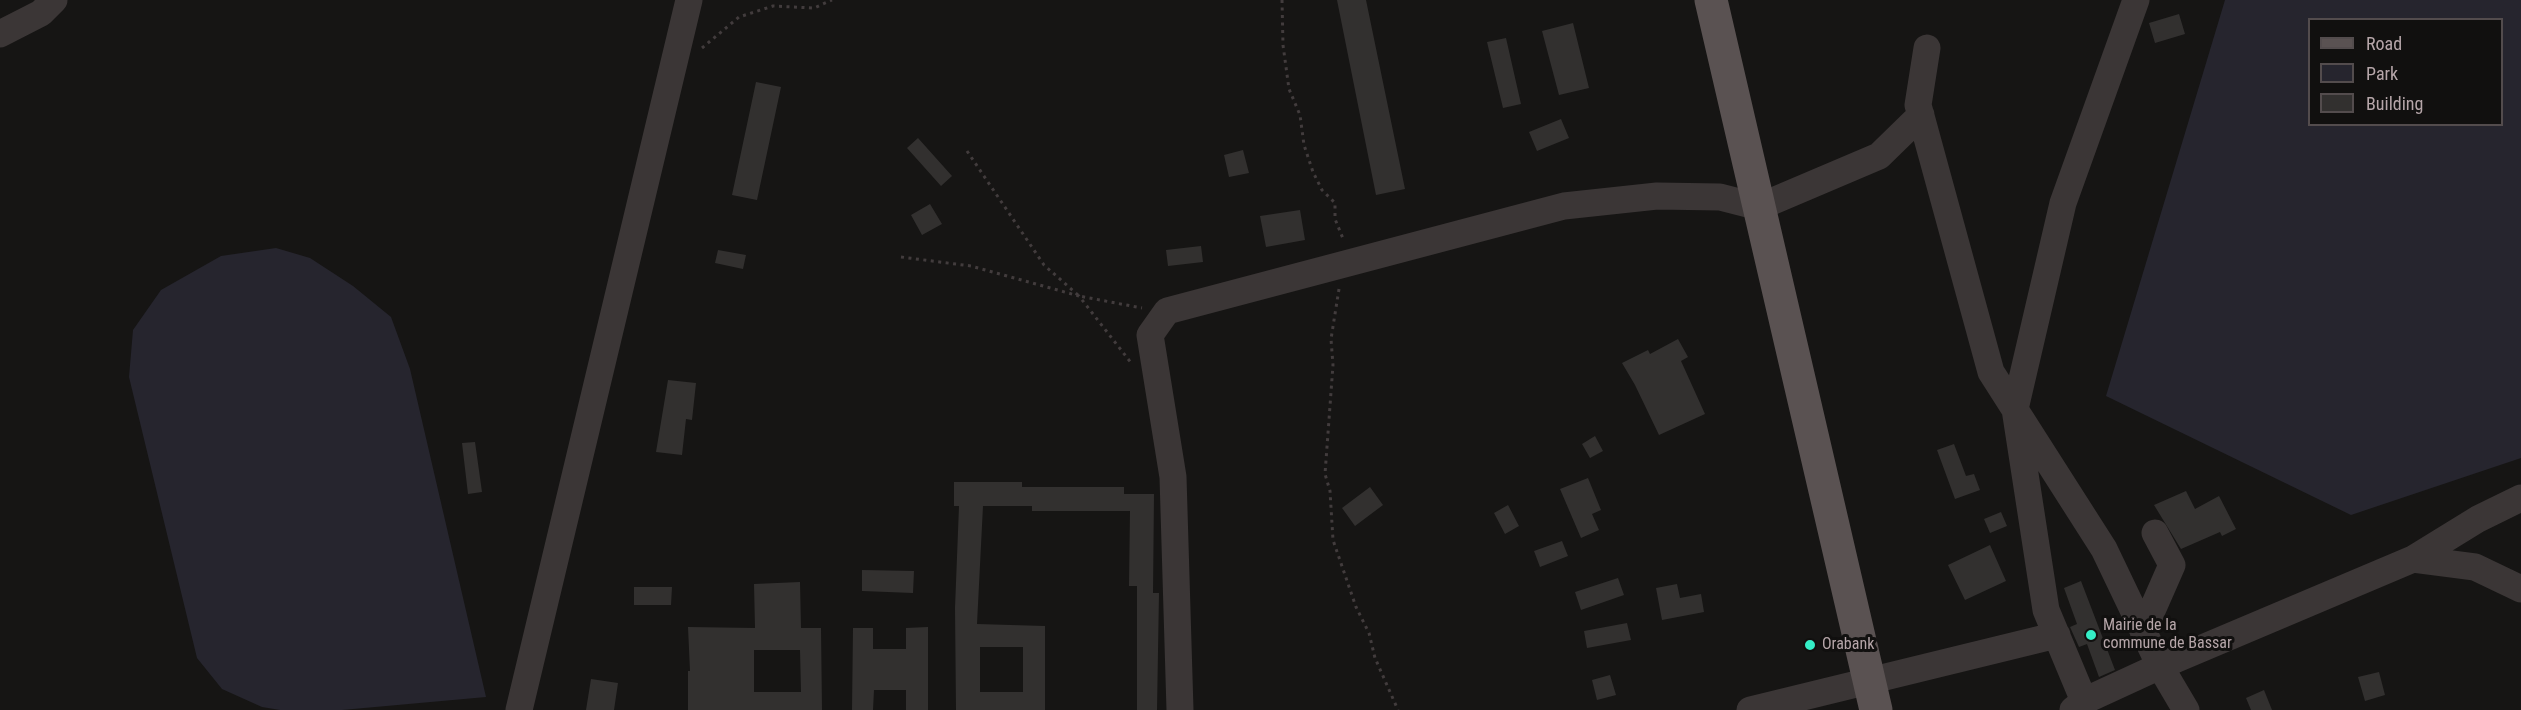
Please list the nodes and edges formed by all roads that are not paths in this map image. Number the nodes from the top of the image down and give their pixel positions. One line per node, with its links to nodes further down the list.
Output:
1 (54, 0): 5 (street)
2 (690, 0): 19 (street)
3 (1711, 0): 8 (main road)
4 (2136, 0): 9 (street)
5 (0, 34)
6 (1927, 48): 7 (street)
7 (1921, 115): 8 (street); 9 (street)
8 (1759, 207): 17 (main road); 20 (street)
9 (2015, 410): 14 (street); 15 (street)
10 (2521, 498): 12 (street)
11 (2155, 533): 14 (street)
12 (2413, 559): 13 (street); 16 (street)
13 (2521, 589)
14 (2143, 631): 16 (street)
15 (2056, 635): 17 (street); 18 (street)
16 (2160, 666): 18 (street); 22 (street)
17 (1873, 696): 21 (street)
18 (2079, 705)
19 (519, 710)
20 (1180, 710)
21 (1750, 710)
22 (2186, 710)

